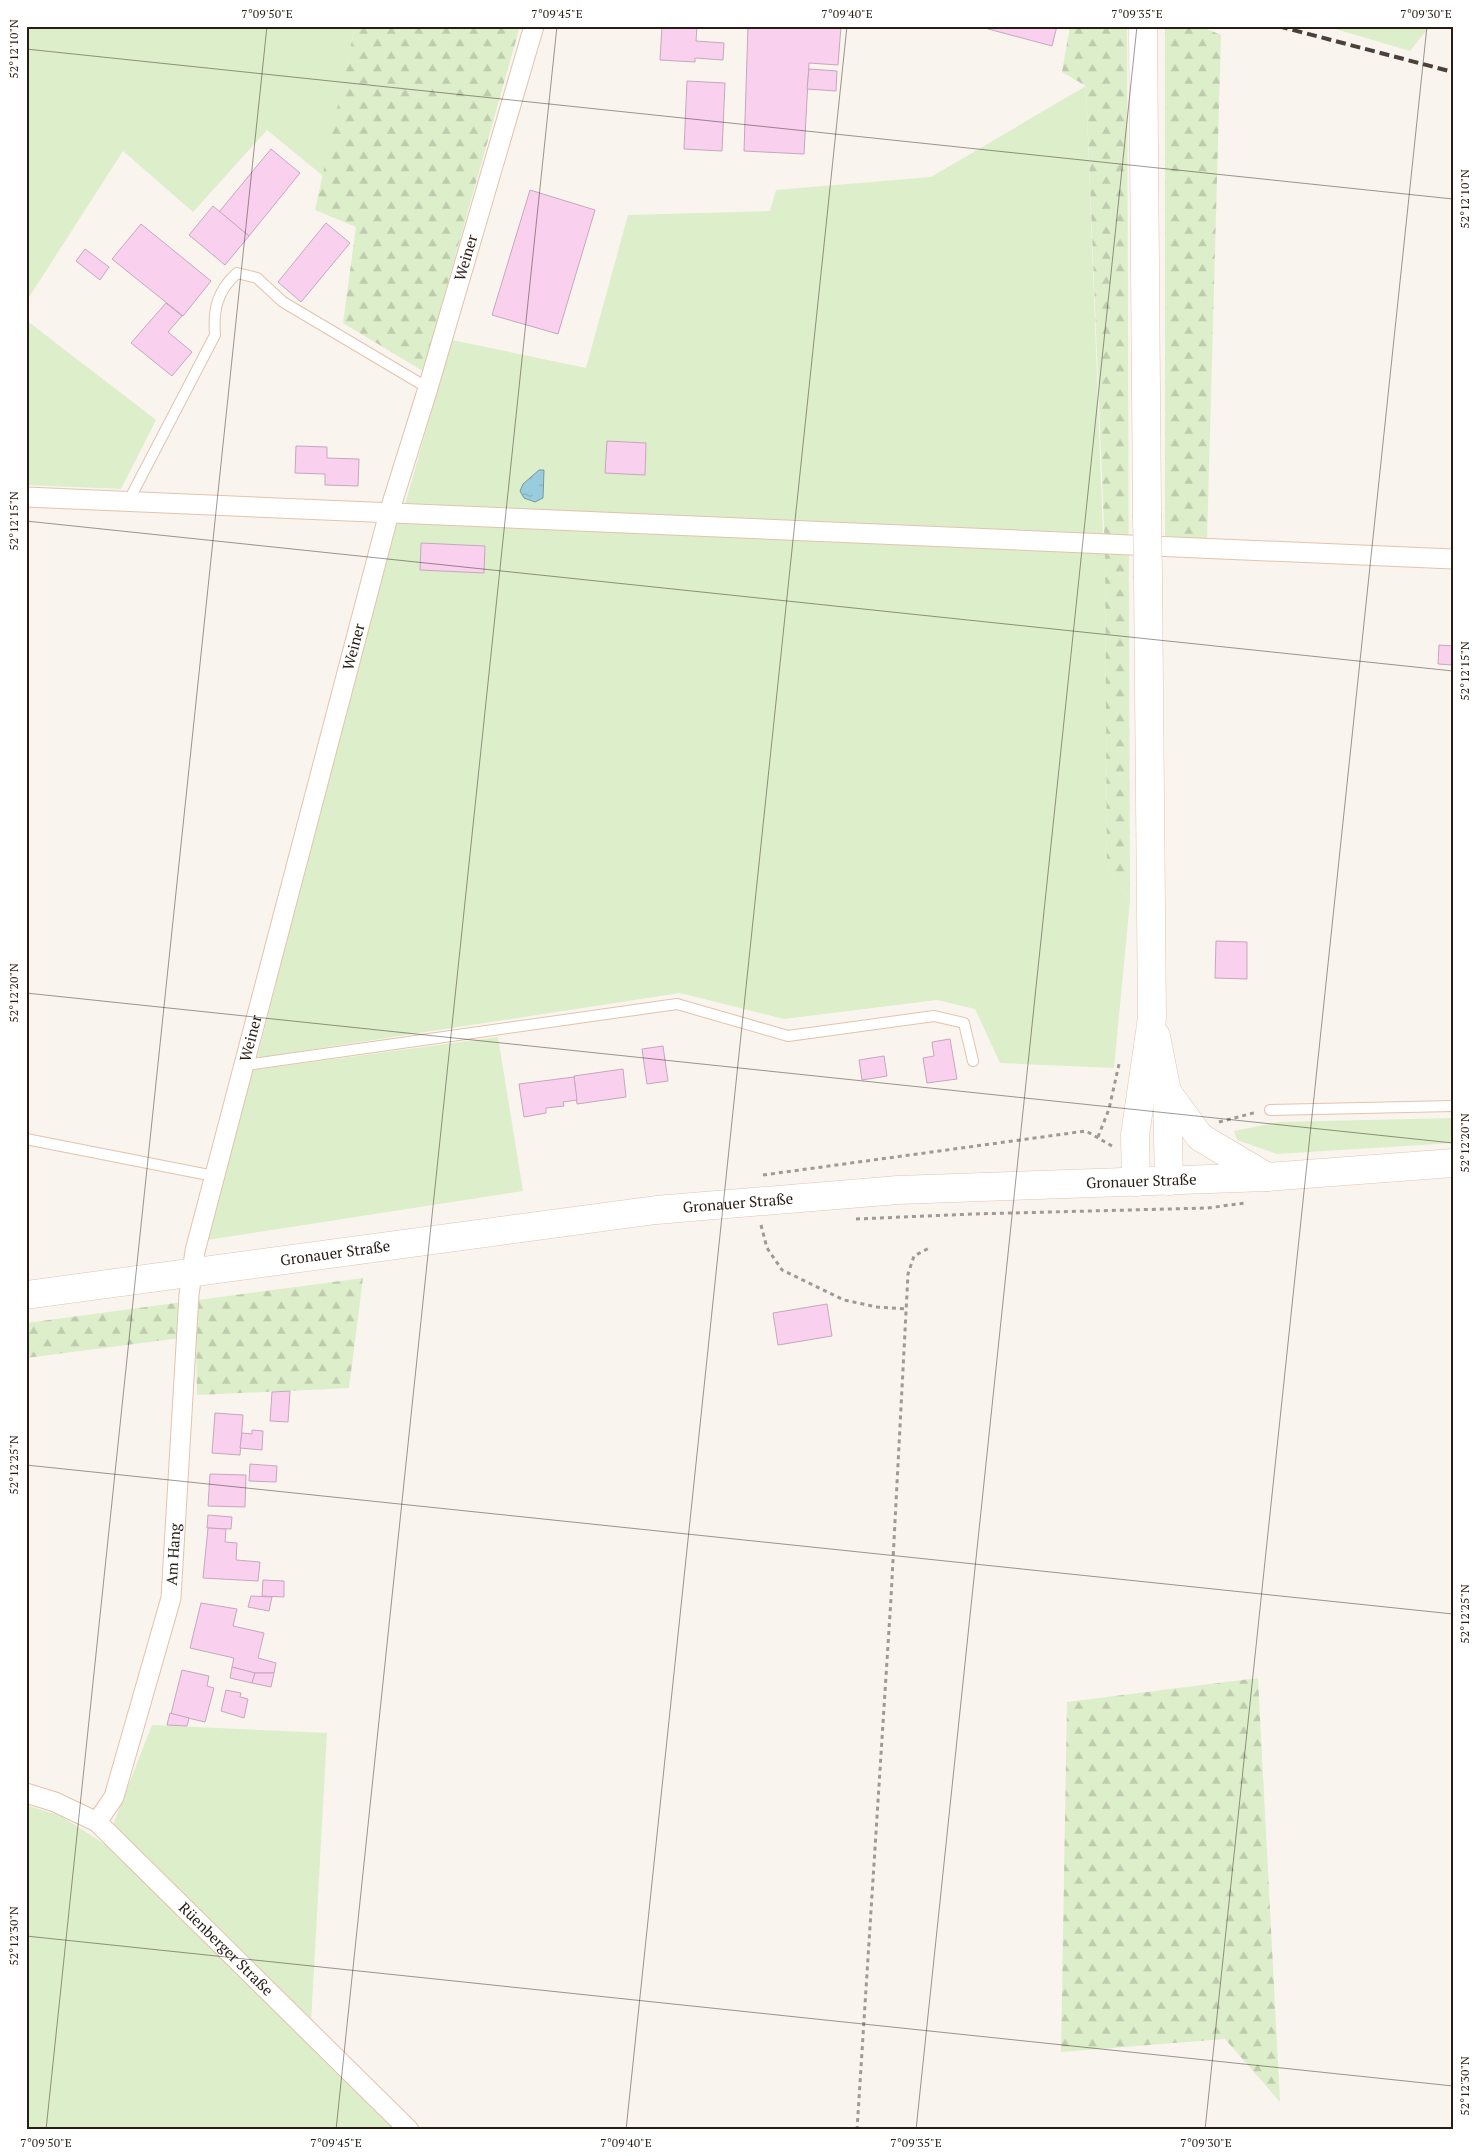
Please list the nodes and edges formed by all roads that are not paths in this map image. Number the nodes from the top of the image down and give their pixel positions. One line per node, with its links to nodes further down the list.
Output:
1 (534, 26): 3 (street, Weiner)
2 (1143, 26): 8 (main road, bridge)
3 (428, 388): 5 (lane); 6 (street, Weiner)
4 (26, 497): 5 (street)
5 (128, 502): 6 (street)
6 (389, 513): 7 (street); 10 (street, Weiner)
7 (1453, 559)
8 (1152, 1018): 11 (main road); 19 (main road)
9 (974, 1061): 10 (lane)
10 (246, 1065): 16 (street, Weiner)
11 (1167, 1092): 17 (main road); 18 (main road)
12 (1453, 1106): 13 (lane)
13 (1270, 1110)
14 (26, 1139): 16 (lane)
15 (1453, 1163): 17 (main road, Gronauer Straße)
16 (214, 1176): 20 (street, Weiner)
17 (1268, 1177): 18 (main road, Gronauer Straße)
18 (1169, 1181): 19 (main road, Gronauer Straße)
19 (1136, 1182): 20 (main road, Gronauer Straße)
20 (192, 1273): 21 (main road, Gronauer Straße); 23 (street, Am Hang)
21 (26, 1295)
22 (26, 1793): 23 (street, Rüenberger Straße)
23 (97, 1822): 24 (street, Rüenberger Straße)
24 (410, 2130)

